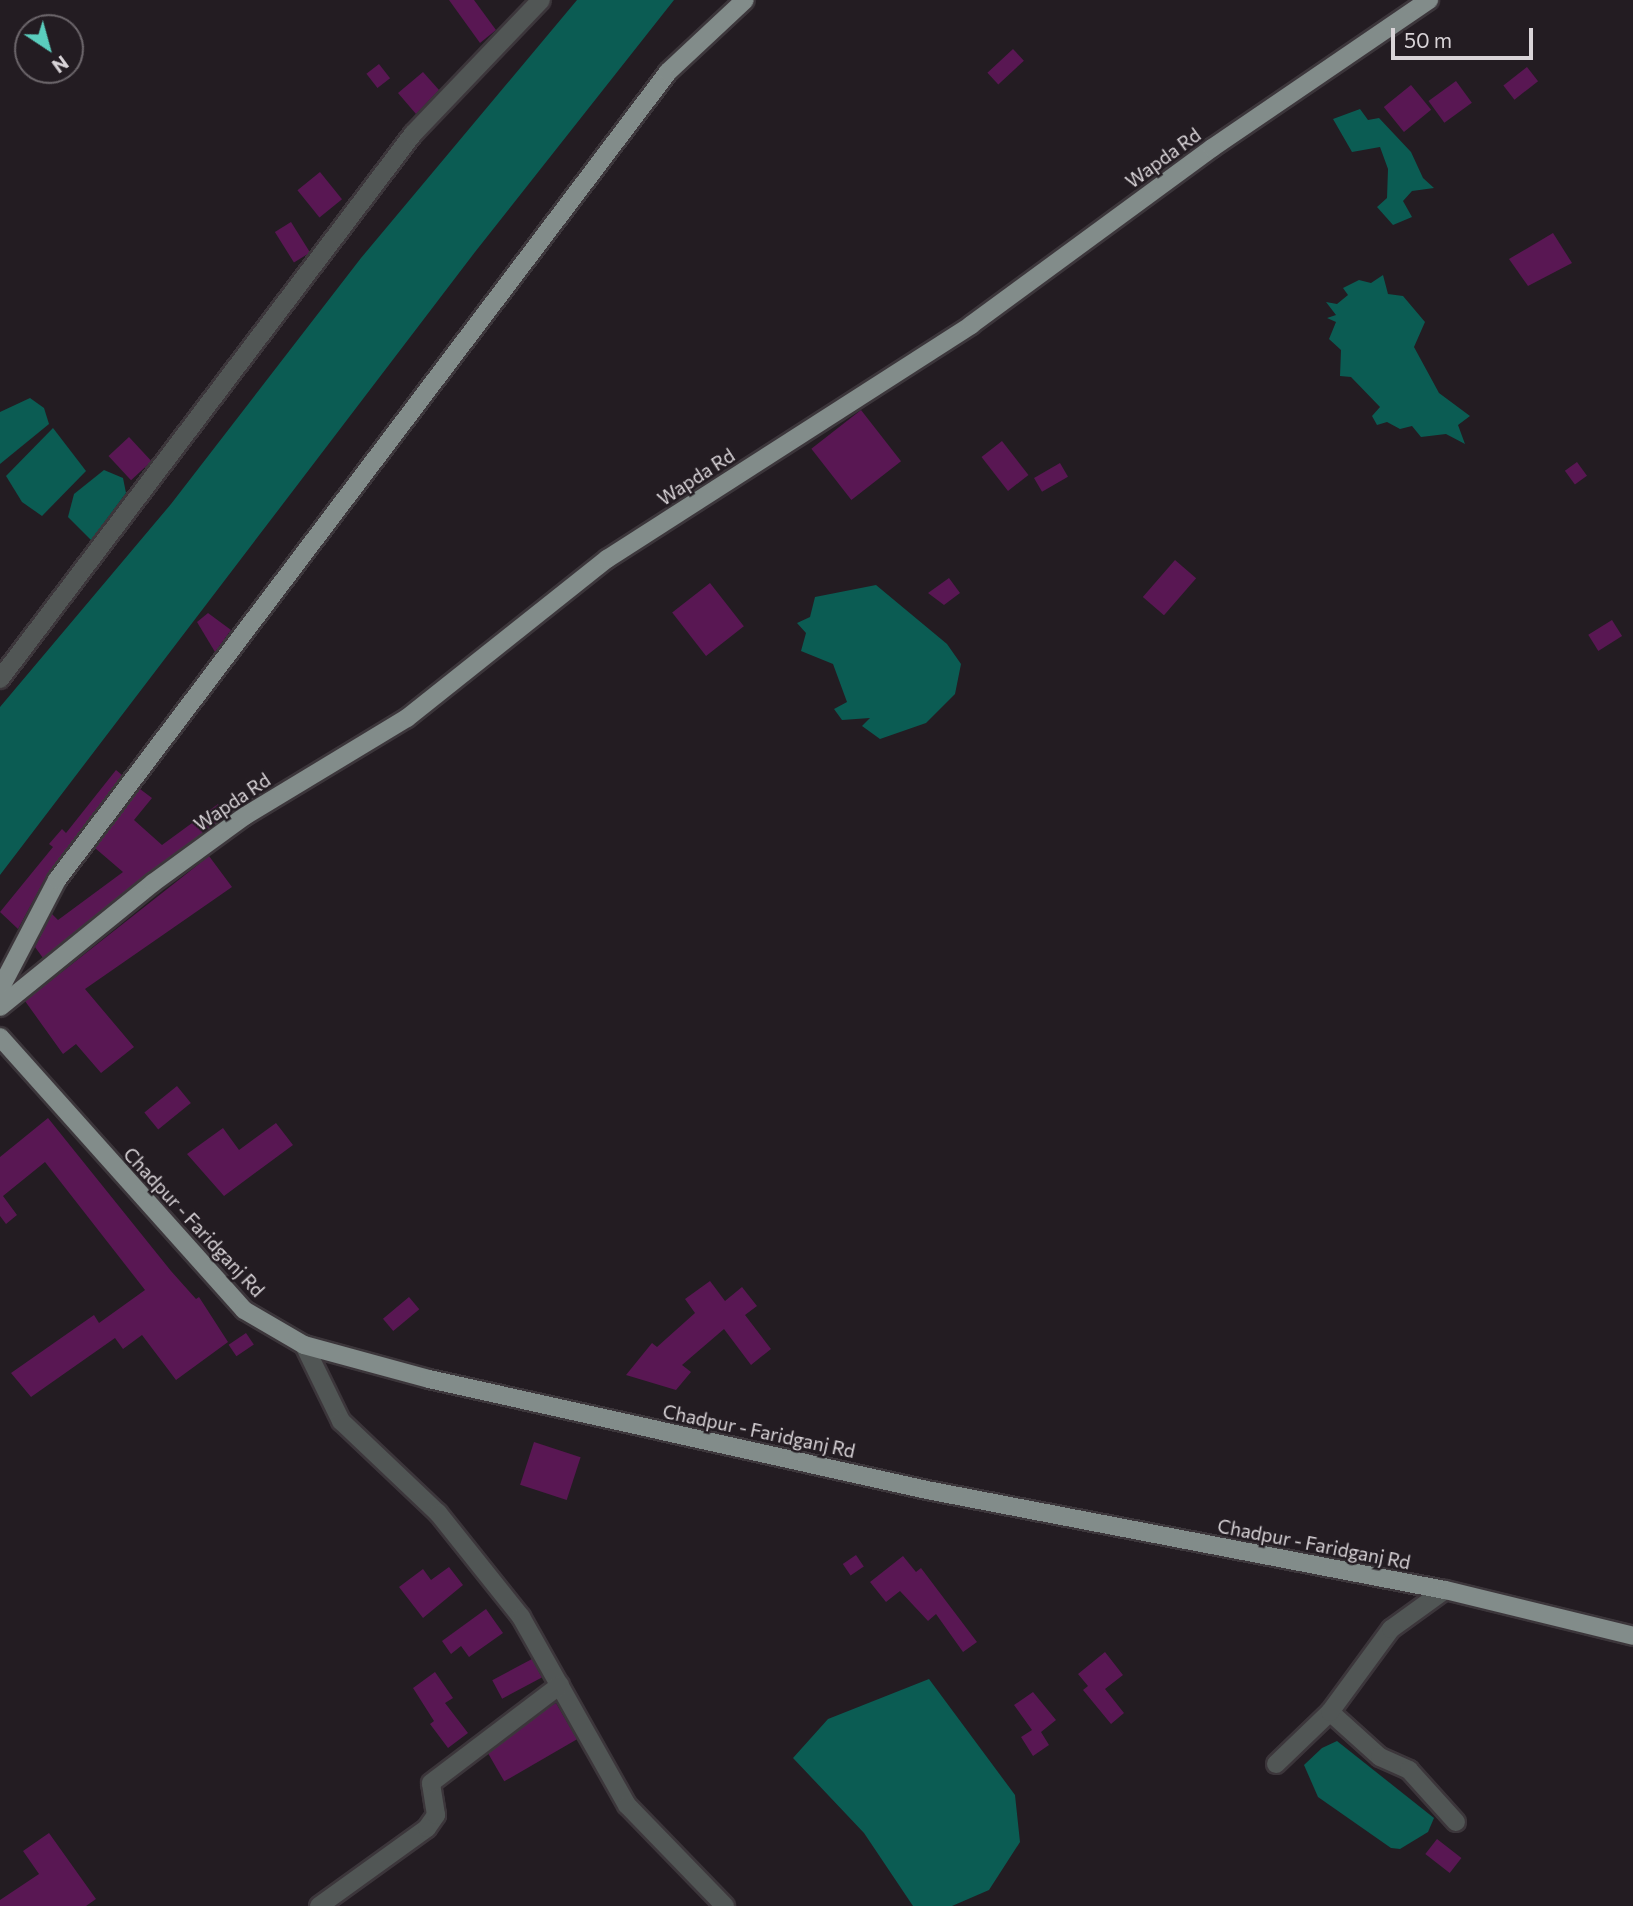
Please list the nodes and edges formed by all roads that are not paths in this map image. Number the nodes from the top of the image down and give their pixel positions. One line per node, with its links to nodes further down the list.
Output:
1 (541, 0): 4 (street)
2 (745, 0): 5 (main road)
3 (1429, 0): 6 (main road, Wapda Rd)
4 (0, 679)
5 (0, 989)
6 (0, 1007)
7 (0, 1037): 8 (main road, Chadpur - Faridganj Rd)
8 (304, 1345): 9 (main road, Chadpur - Faridganj Rd); 11 (street)
9 (1446, 1590): 10 (main road, Chadpur - Faridganj Rd); 12 (street)
10 (1633, 1636)
11 (560, 1685): 15 (street); 16 (street)
12 (1330, 1712): 13 (street); 14 (street)
13 (1276, 1764)
14 (1456, 1822)
15 (319, 1906)
16 (725, 1906)

